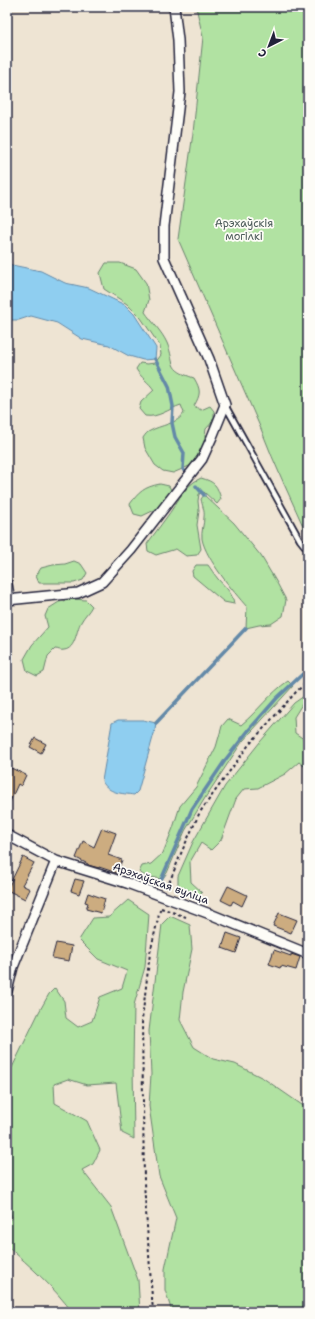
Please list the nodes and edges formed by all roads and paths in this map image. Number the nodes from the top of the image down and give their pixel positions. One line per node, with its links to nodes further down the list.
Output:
1 (174, 7): 2 (street)
2 (225, 405): 3 (lane); 5 (street)
3 (308, 550)
4 (7, 584): 5 (street)
5 (9, 600)
6 (308, 682): 9 (path)
7 (7, 835): 8 (street, Арэхаўская вуліца)
8 (56, 861): 11 (street, Арэхаўская вуліца, bridge); 12 (street)
9 (165, 893)
10 (163, 901): 13 (path)
11 (308, 954)
12 (7, 991)
13 (153, 1312)

